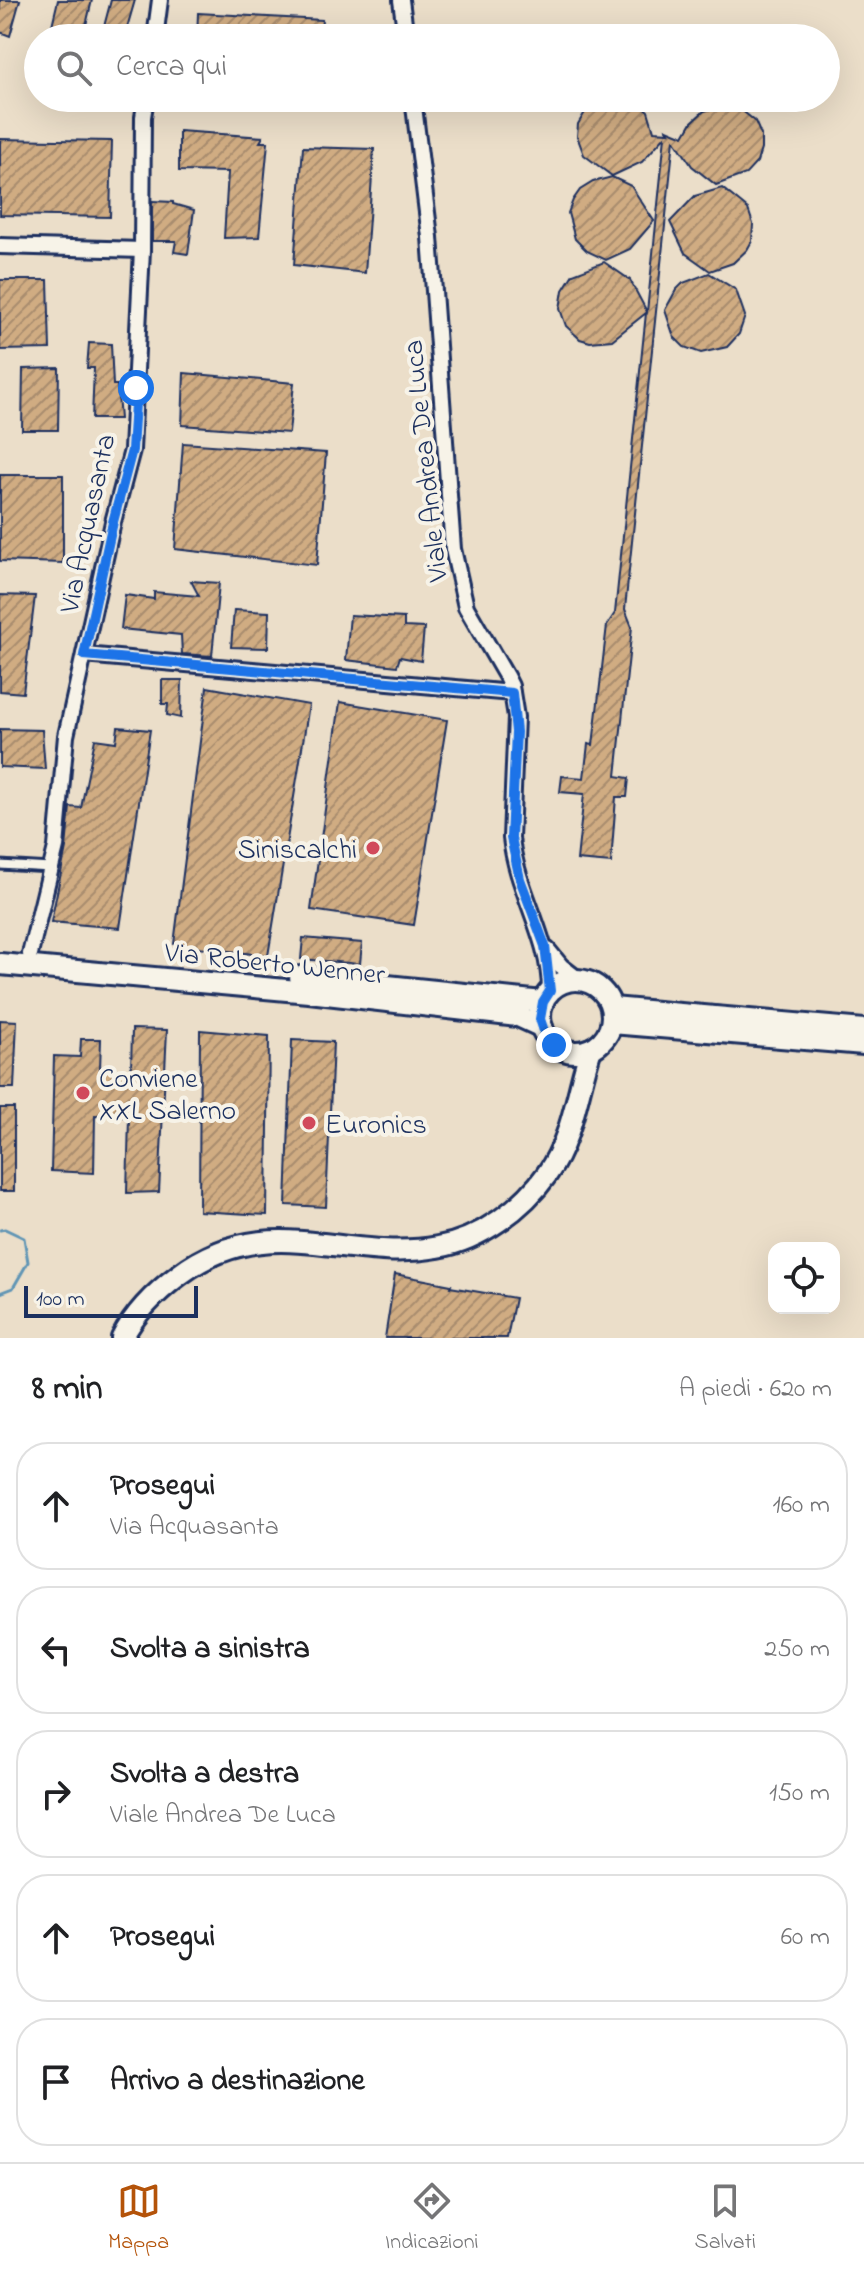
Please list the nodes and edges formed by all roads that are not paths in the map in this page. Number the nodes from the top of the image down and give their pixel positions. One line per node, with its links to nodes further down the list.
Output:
1 (160, 0): 3 (street)
2 (401, 0): 4 (street)
3 (157, 24)
4 (404, 24)
5 (144, 112): 8 (street, Via Acquasanta)
6 (415, 112): 10 (street, Viale Andrea De Luca)
7 (0, 246): 8 (street)
8 (142, 250): 9 (street, Via Acquasanta)
9 (84, 655): 10 (street); 12 (street, Via Acquasanta)
10 (512, 693): 13 (street, Viale Andrea De Luca)
11 (0, 865): 12 (lane)
12 (51, 868): 15 (street, Via Acquasanta)
13 (545, 946): 17 (street); 18 (street)
14 (0, 951): 15 (main road, Via Roberto Wenner)
15 (30, 954): 18 (main road, Via Roberto Wenner)
16 (0, 964): 20 (main road, Via Roberto Wenner)
17 (579, 980): 18 (main road); 19 (main road)
18 (546, 997): 20 (main road)
19 (612, 1016): 21 (main road); 22 (main road); 23 (main road)
20 (542, 1027): 24 (main road)
21 (864, 1030)
22 (864, 1044)
23 (591, 1049): 24 (main road); 25 (main road)
24 (567, 1051): 25 (main road)
25 (578, 1088): 26 (main road)
26 (122, 1338)

